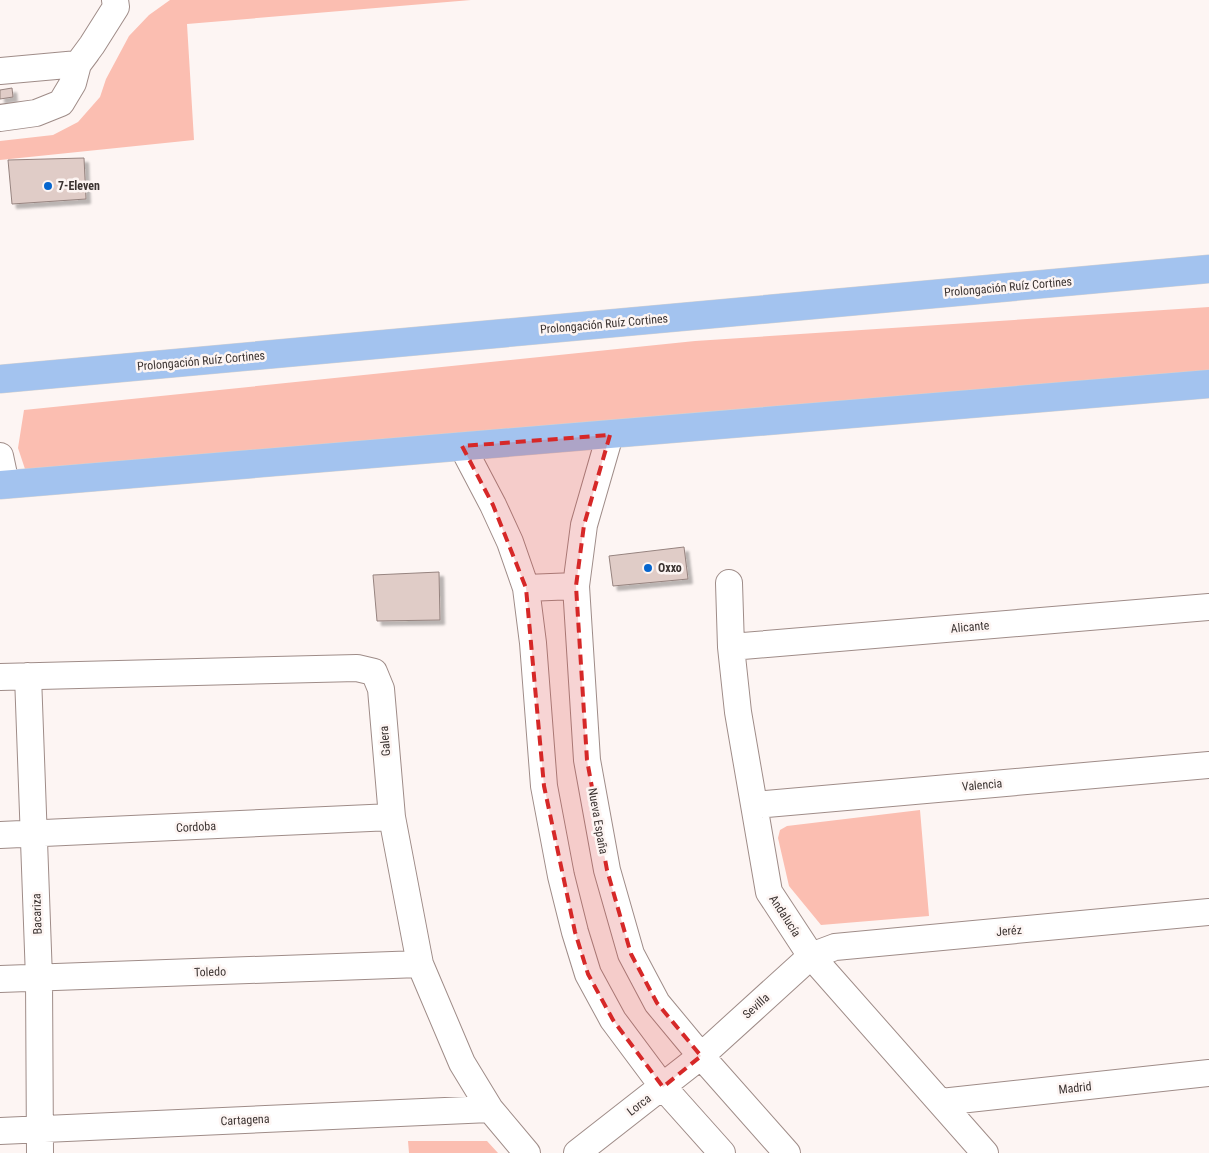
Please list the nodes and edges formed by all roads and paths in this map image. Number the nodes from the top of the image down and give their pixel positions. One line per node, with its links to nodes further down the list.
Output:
1 (115, 0): 2 (street)
2 (85, 54): 3 (street); 4 (street)
3 (0, 71)
4 (0, 118)
5 (1209, 269): 6 (main road, Prolongación Ruíz Cortines)
6 (0, 379)
7 (1209, 384): 8 (main road)
8 (610, 435): 9 (main road); 13 (street, Nueva España)
9 (462, 446): 11 (main road); 14 (street)
10 (0, 456): 11 (street)
11 (3, 484)
12 (729, 583): 16 (street, Andalucía)
13 (576, 586): 14 (street); 29 (street, Nueva España)
14 (526, 588): 31 (street)
15 (1209, 608): 16 (street, Alicante)
16 (731, 647): 20 (street, Andalucía)
17 (0, 676): 18 (street, Galera)
18 (28, 676): 21 (street, Galera); 23 (street, Bacariza)
19 (1209, 766): 20 (street, Valencia)
20 (755, 805): 25 (street, Andalucía)
21 (392, 817): 23 (street, Cordoba); 26 (street, Galera)
22 (0, 835): 23 (street, Cordoba)
23 (34, 835): 27 (street, Bacariza)
24 (1209, 912): 25 (street, Jeréz)
25 (811, 956): 29 (street, Sevilla); 32 (street, Andalucía)
26 (420, 964): 27 (street, Toledo); 33 (street, Galera)
27 (39, 978): 28 (street, Toledo); 35 (street, Bacariza)
28 (0, 979)
29 (701, 1056): 31 (street, Lorca); 39 (street, Nueva España)
30 (1209, 1073): 32 (street, Madrid)
31 (663, 1087): 37 (street, Lorca); 38 (street)
32 (941, 1102): 40 (street, Andalucía)
33 (490, 1109): 35 (street, Cartagena); 36 (street, Galera)
34 (0, 1131): 35 (street, Cartagena)
35 (40, 1141)
36 (527, 1153)
37 (577, 1153)
38 (722, 1153)
39 (787, 1153)
40 (985, 1153)

